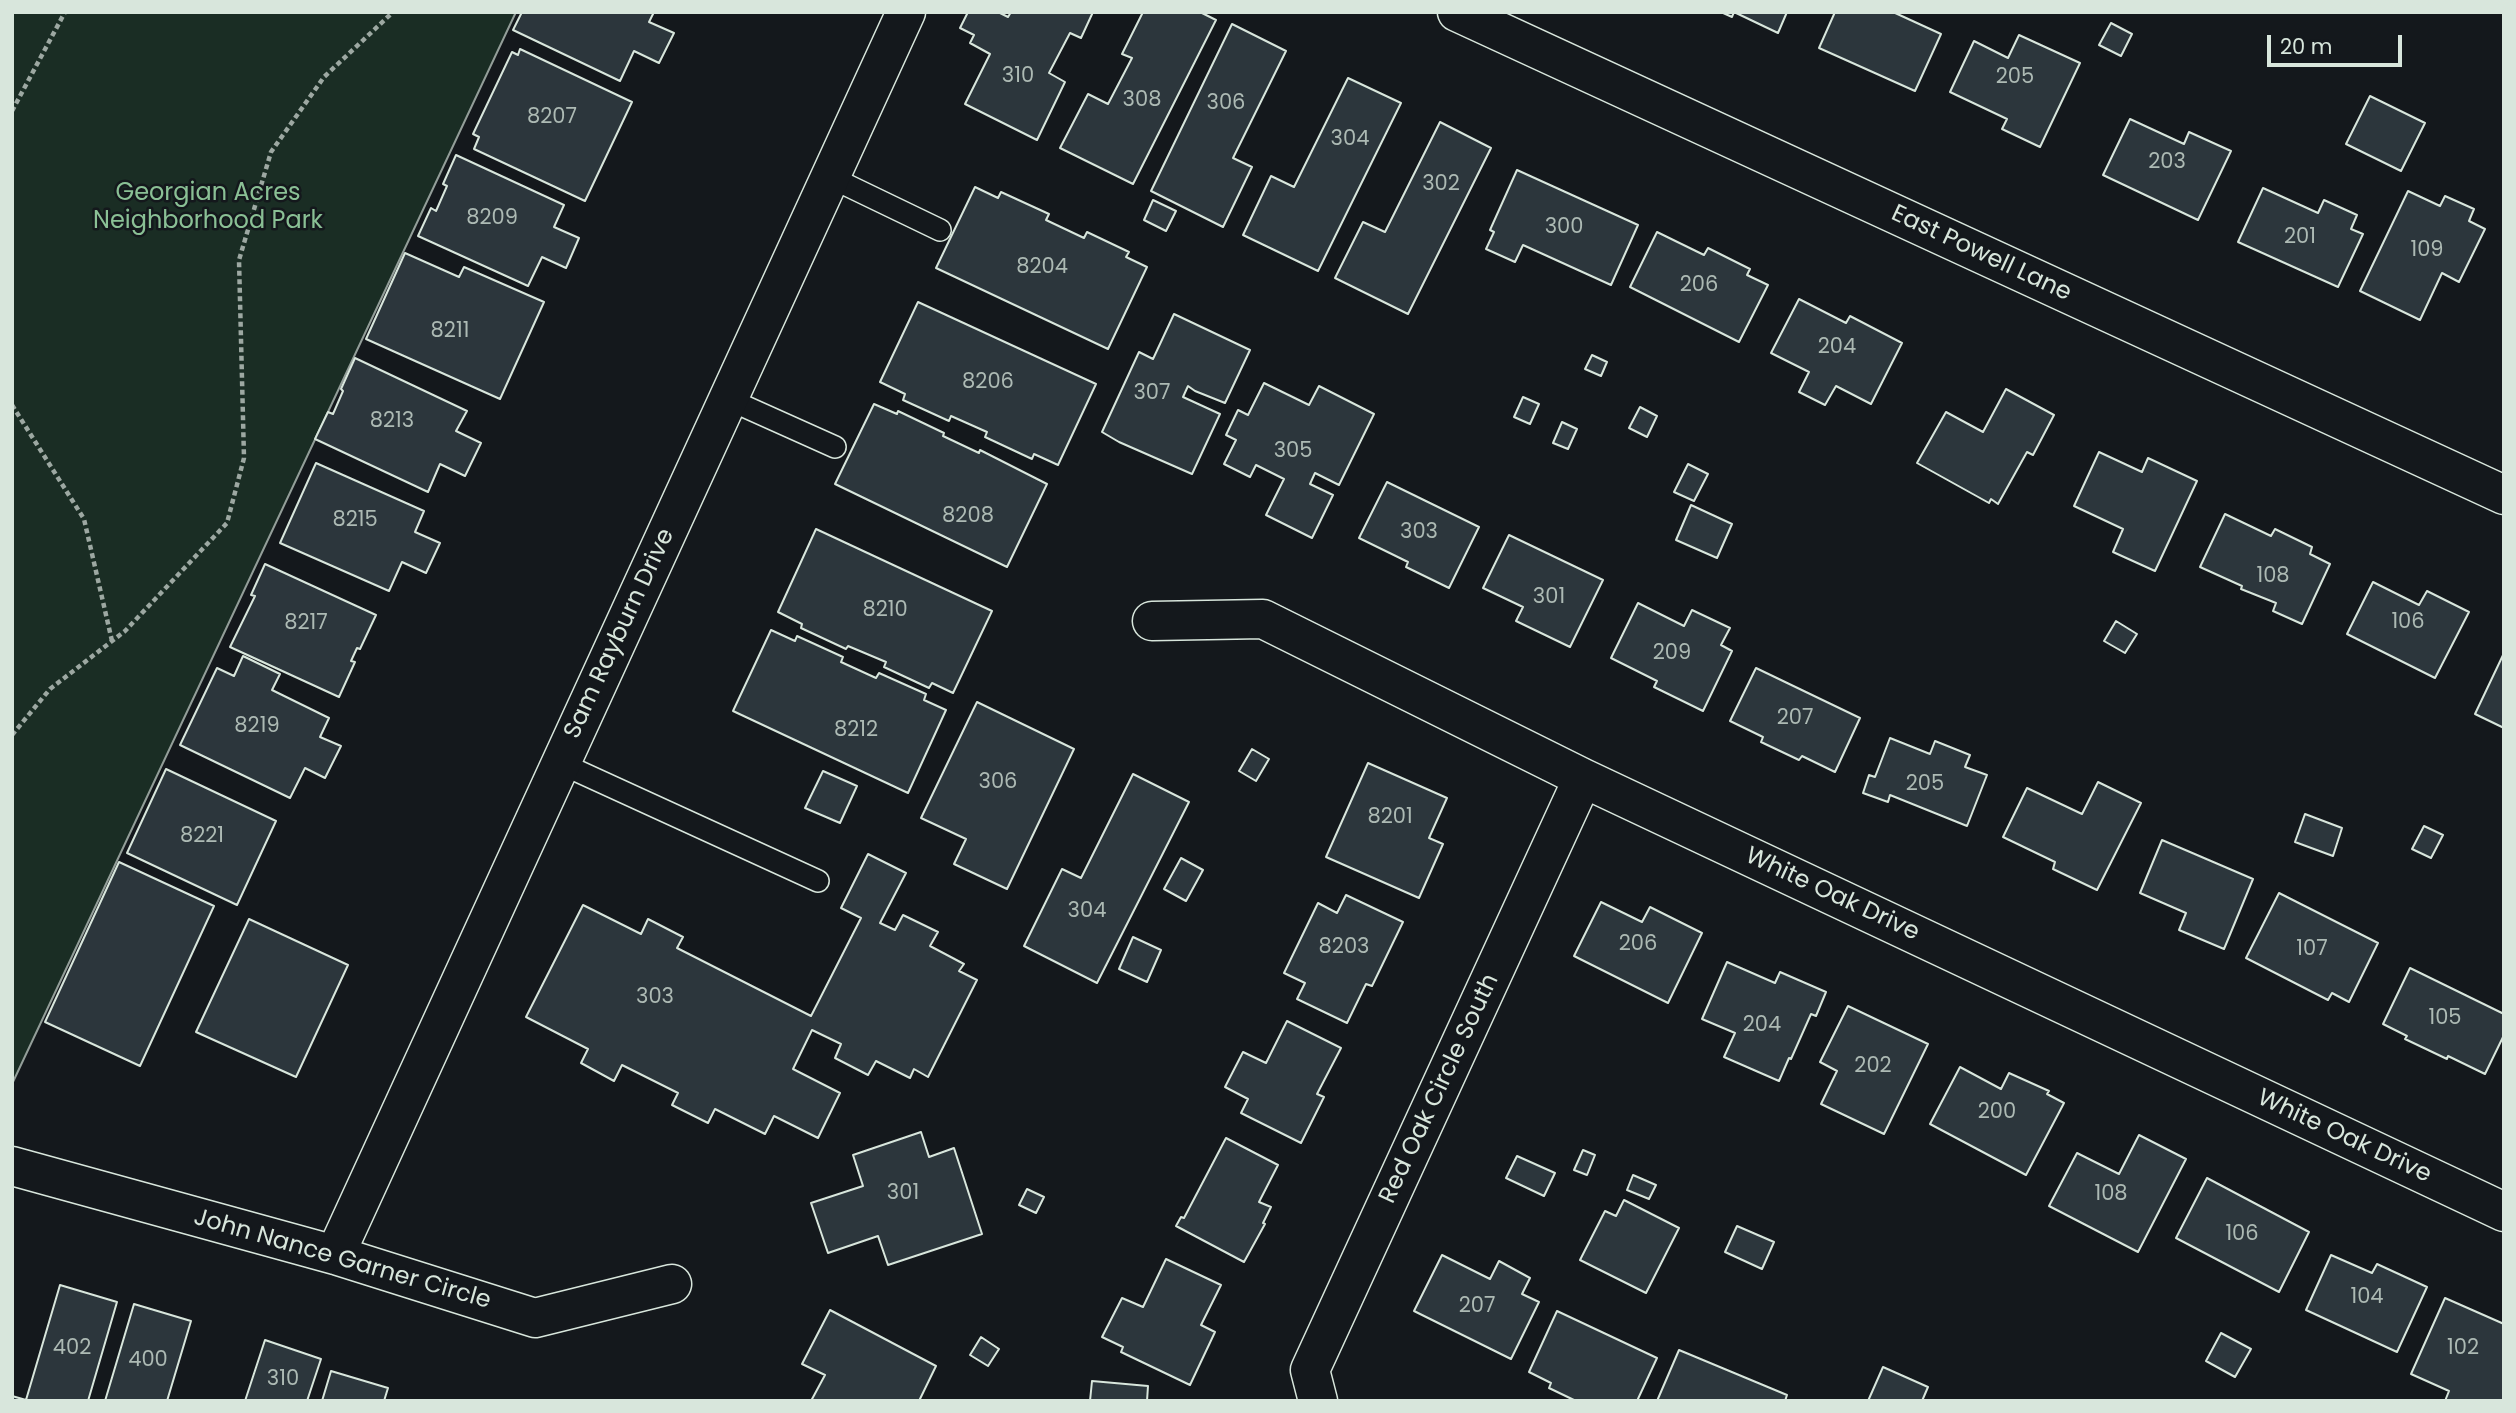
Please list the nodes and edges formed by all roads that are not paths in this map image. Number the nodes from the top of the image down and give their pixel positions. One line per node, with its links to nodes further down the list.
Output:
1 (906, 12): 3 (street, Sam Rayburn Drive)
2 (1457, 12): 7 (street, East Powell Lane)
3 (830, 177): 4 (lane); 5 (street, Sam Rayburn Drive)
4 (940, 230)
5 (728, 399): 6 (lane); 9 (street, Sam Rayburn Drive)
6 (835, 447)
7 (2504, 495)
8 (1152, 621): 10 (street, White Oak Drive)
9 (560, 763): 11 (lane); 14 (street, Sam Rayburn Drive)
10 (1583, 778): 13 (street, White Oak Drive); 16 (street, Red Oak Circle South)
11 (818, 881)
12 (12, 1166): 14 (street, John Nance Garner Circle)
13 (2504, 1212)
14 (335, 1255): 15 (street, John Nance Garner Circle)
15 (672, 1284)
16 (1318, 1401)

